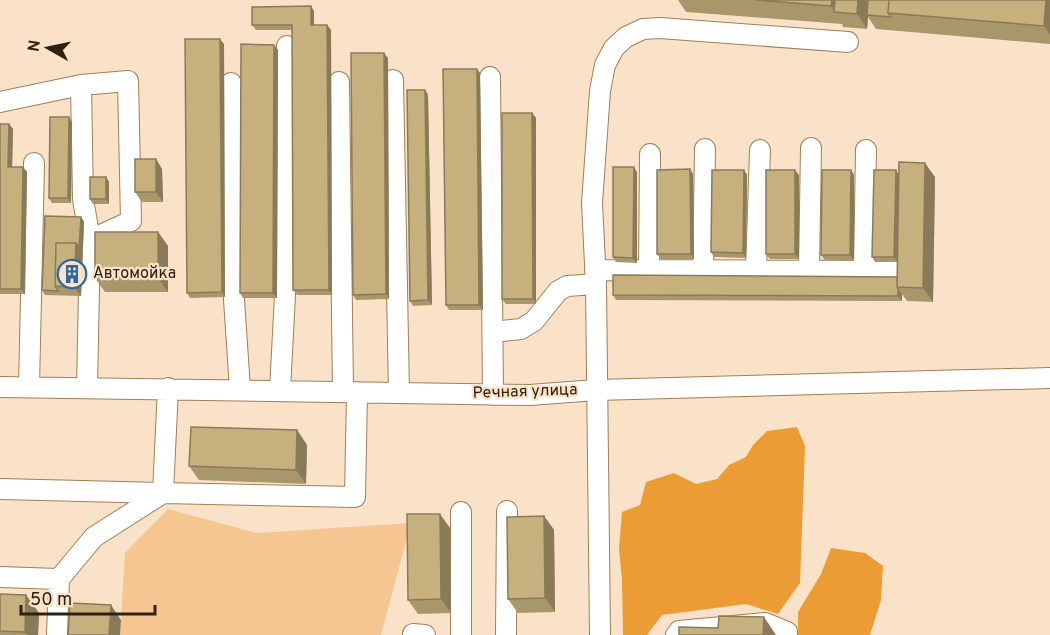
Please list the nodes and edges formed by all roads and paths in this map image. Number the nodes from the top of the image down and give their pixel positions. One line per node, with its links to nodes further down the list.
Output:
1 (848, 42): 22 (street)
2 (287, 46): 30 (street)
3 (490, 77): 23 (street)
4 (393, 80): 33 (street)
5 (339, 82): 32 (street)
6 (231, 83): 29 (street)
7 (81, 85): 8 (street); 15 (street); 15 (street)
8 (0, 102)
9 (811, 148): 18 (street)
10 (705, 149): 16 (street)
11 (760, 150): 17 (street)
12 (866, 150): 20 (street)
13 (650, 154): 19 (street)
14 (34, 163): 26 (street)
15 (90, 240): 27 (street)
16 (703, 270): 17 (street); 19 (street)
17 (756, 270): 18 (street)
18 (809, 270): 20 (street)
19 (649, 271): 22 (street)
20 (864, 271): 21 (street)
21 (894, 271)
22 (595, 277): 23 (street); 31 (street)
23 (493, 332): 34 (street)
24 (1050, 378): 31 (street, Речная улица)
25 (0, 387): 26 (street, Речная улица)
26 (29, 387): 27 (street, Речная улица)
27 (87, 388): 28 (street, Речная улица)
28 (168, 388): 29 (street, Речная улица); 36 (street)
29 (240, 389): 30 (street, Речная улица)
30 (280, 390): 32 (street, Речная улица)
31 (596, 390): 34 (street, Речная улица); 46 (street)
32 (350, 392): 33 (street, Речная улица); 36 (street)
33 (399, 393): 34 (street, Речная улица)
34 (493, 395)
35 (0, 489): 36 (street)
36 (163, 493): 40 (street)
37 (507, 511): 45 (street)
38 (461, 512): 44 (street)
39 (0, 577): 40 (street)
40 (59, 579): 42 (street)
41 (413, 634): 43 (street)
42 (57, 635)
43 (425, 635)
44 (461, 635)
45 (506, 635)
46 (600, 635)
47 (676, 635): 48 (street)
48 (787, 635)

